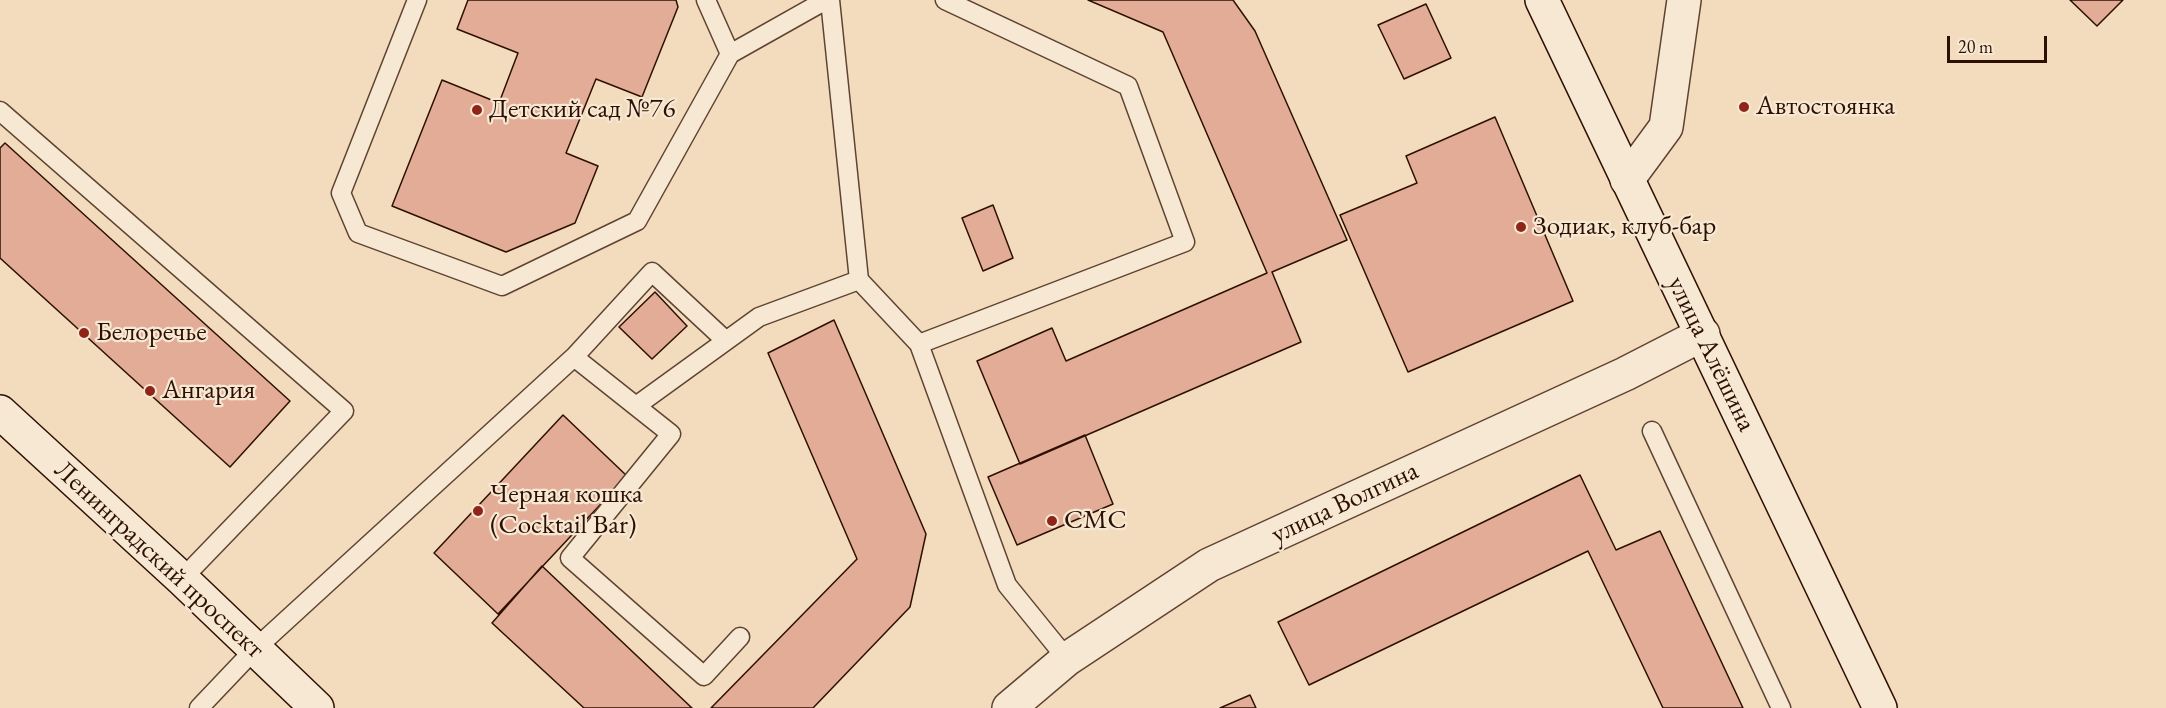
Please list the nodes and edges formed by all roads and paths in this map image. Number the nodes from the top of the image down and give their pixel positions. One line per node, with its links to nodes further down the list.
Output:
1 (417, 0): 7 (lane)
2 (705, 0): 7 (lane)
3 (828, 0): 7 (lane); 10 (lane)
4 (945, 0): 13 (lane)
5 (1542, 0): 9 (street, улица Алёшина)
6 (1684, 0): 9 (street)
7 (730, 54)
8 (0, 111): 18 (lane)
9 (1627, 180): 11 (street, улица Алёшина)
10 (859, 280): 12 (lane); 13 (lane)
11 (1703, 334): 21 (street, улица Волгина); 26 (street, улица Алёшина)
12 (725, 340): 14 (lane); 15 (lane)
13 (919, 344): 21 (lane)
14 (574, 357): 15 (lane); 20 (lane)
15 (636, 406): 19 (lane)
16 (0, 412): 18 (street, Ленинградский проспект)
17 (1652, 431): 25 (lane)
18 (182, 579): 20 (street, Ленинградский проспект)
19 (740, 636)
20 (255, 650): 22 (lane); 23 (street, Ленинградский проспект)
21 (1067, 659): 24 (street, улица Волгина)
22 (199, 708)
23 (317, 708)
24 (1009, 708)
25 (1781, 708)
26 (1880, 708)

